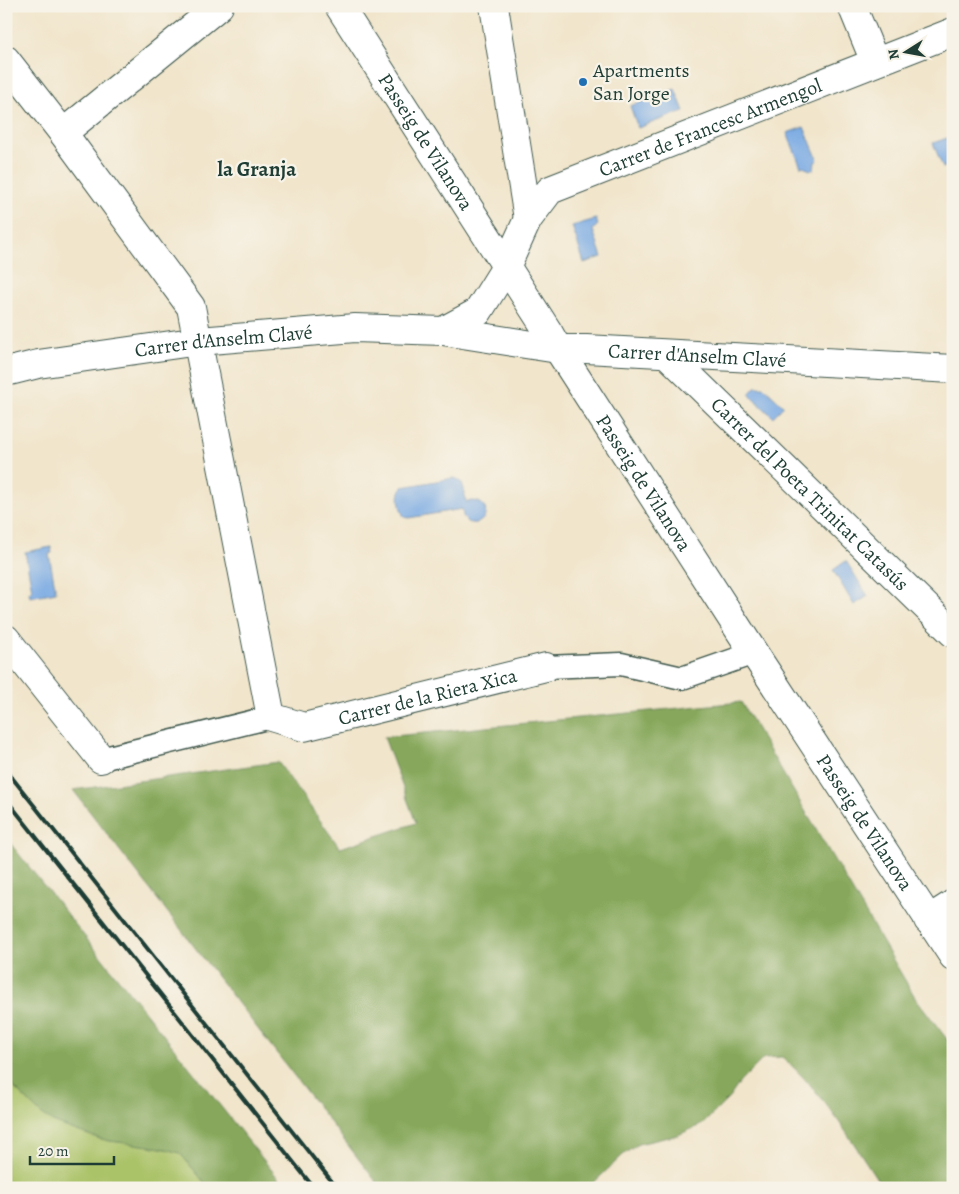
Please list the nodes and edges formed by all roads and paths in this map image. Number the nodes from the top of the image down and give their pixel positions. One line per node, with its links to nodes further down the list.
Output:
1 (219, 6): 8 (street)
2 (339, 6): 10 (street, Passeig de Vilanova)
3 (494, 6): 9 (street)
4 (852, 6): 7 (street)
5 (953, 32): 7 (street, Carrer de Francesc Armengol)
6 (6, 60): 8 (street)
7 (875, 62): 9 (street, Carrer de Francesc Armengol)
8 (63, 133): 12 (street)
9 (528, 219): 10 (street, Carrer de Francesc Armengol)
10 (506, 268): 11 (street, Carrer d'Anselm Clavé); 13 (street, Passeig de Vilanova)
11 (442, 331): 12 (street, Carrer d'Anselm Clavé); 13 (street, Carrer d'Anselm Clavé)
12 (199, 342): 16 (street, Carrer d'Anselm Clavé); 21 (street)
13 (558, 349): 14 (street, Carrer d'Anselm Clavé); 19 (street, Passeig de Vilanova)
14 (667, 354): 15 (street, Carrer d'Anselm Clavé); 17 (street, Carrer del Poeta Trinitat Catasús)
15 (953, 369)
16 (6, 372)
17 (953, 634)
18 (6, 639): 22 (street)
19 (754, 653): 20 (street, Carrer de la Riera Xica); 24 (street, Passeig de Vilanova)
20 (546, 667): 21 (street, Carrer de la Riera Xica)
21 (271, 716): 22 (street)
22 (101, 759)
23 (953, 904): 24 (street)
24 (928, 920): 25 (street, Passeig de Vilanova)
25 (953, 956)

